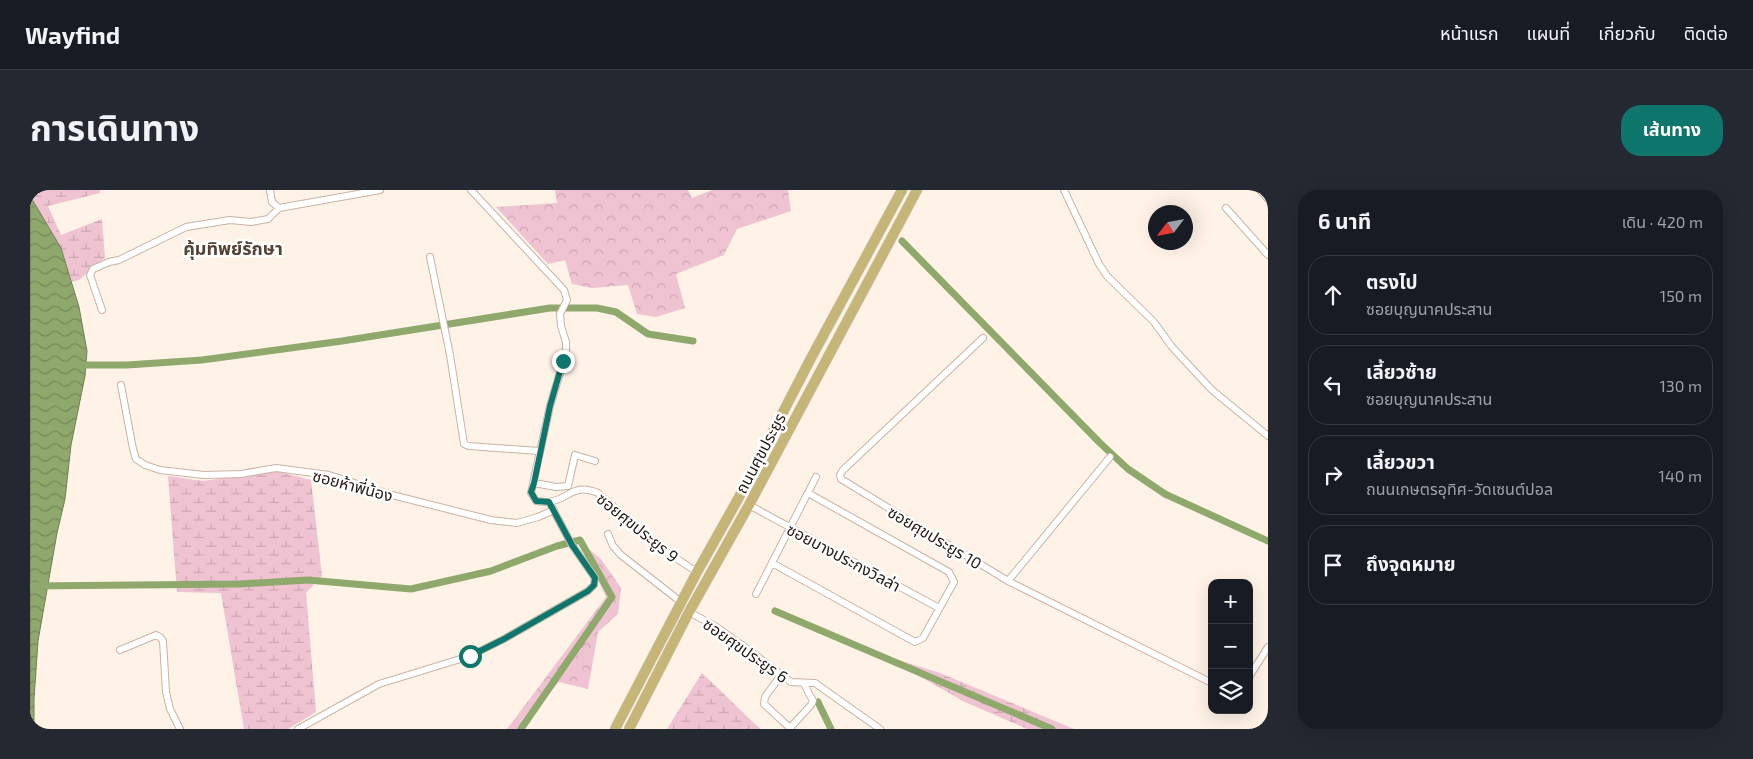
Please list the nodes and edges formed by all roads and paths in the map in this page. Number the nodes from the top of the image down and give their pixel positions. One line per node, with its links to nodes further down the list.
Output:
1 (270, 190): 10 (street)
2 (380, 190): 8 (street)
3 (471, 190): 18 (street)
4 (902, 190): 26 (main road, ถนนศุขประยูร)
5 (916, 190): 28 (main road, ถนนศุขประยูร)
6 (1064, 190): 17 (street)
7 (1260, 190): 9 (street)
8 (347, 193): 10 (street)
9 (1268, 199)
10 (279, 208): 14 (street)
11 (1226, 208): 12 (street)
12 (1268, 255)
13 (430, 257): 18 (street)
14 (102, 310)
15 (983, 338): 34 (street, ซอยศุขประยูร 10)
16 (121, 384): 29 (street, ซอยห้าพี่น้อง)
17 (1268, 436)
18 (539, 450): 22 (street)
19 (1110, 457): 34 (street)
20 (595, 461): 23 (street)
21 (816, 477): 25 (street)
22 (534, 483): 23 (street); 27 (street)
23 (568, 486): 24 (street)
24 (568, 494): 27 (street, ซอยศุขประยูร 9); 33 (street, ซอยศุขประยูร 9)
25 (808, 494): 30 (street); 37 (street)
26 (738, 500): 28 (main road); 33 (main road, ถนนศุขประยูร)
27 (549, 502): 29 (street)
28 (749, 505): 30 (street, ซอยบางประกงวิลล่า); 38 (main road, ถนนศุขประยูร)
29 (554, 510): 47 (street)
30 (790, 528): 32 (street); 37 (street, ซอยบางประกงวิลล่า)
31 (608, 534): 36 (street)
32 (772, 563): 35 (street); 37 (street)
33 (697, 572): 36 (main road, ถนนศุขประยูร)
34 (1008, 581): 43 (street, ซอยศุขประยูร 10)
35 (756, 594)
36 (681, 602): 48 (main road, ถนนศุขประยูร)
37 (939, 608)
38 (689, 612): 42 (street, ซอยศุขประยูร 6); 49 (main road, ถนนศุขประยูร)
39 (1268, 647): 41 (street)
40 (120, 650): 46 (street)
41 (1253, 671)
42 (781, 675): 44 (street, ซอยศุขประยูร 6); 45 (street)
43 (1208, 681)
44 (804, 684): 45 (street); 50 (street, ซอยศุขประยูร 6)
45 (791, 728)
46 (180, 729)
47 (298, 729)
48 (615, 729)
49 (628, 729)
50 (880, 729)

